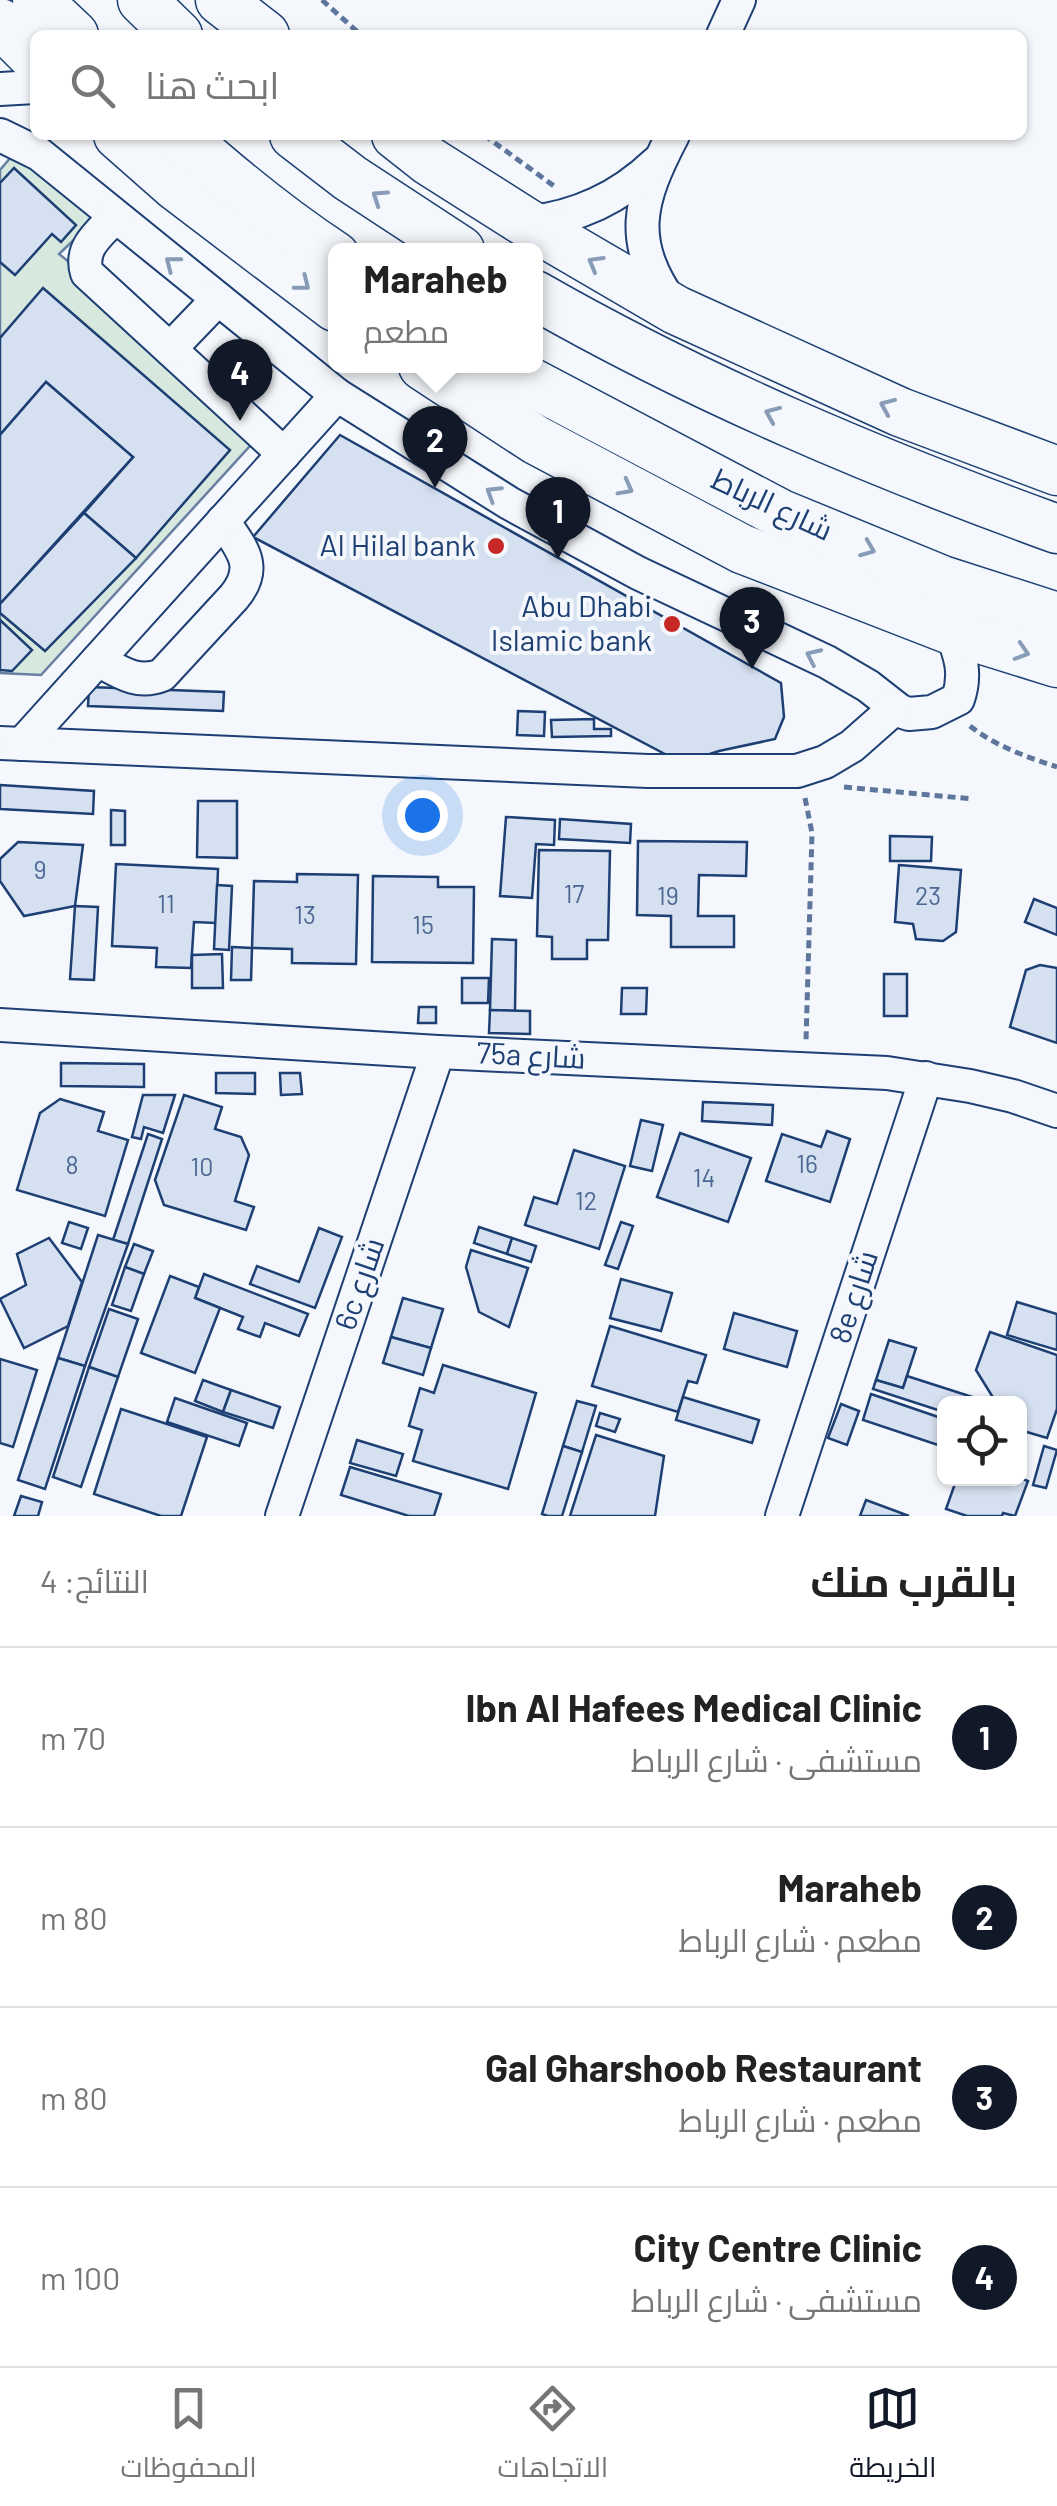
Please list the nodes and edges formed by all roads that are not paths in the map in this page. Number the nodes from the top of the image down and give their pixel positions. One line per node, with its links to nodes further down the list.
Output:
1 (37, 0): 6 (highway)
2 (142, 0): 7 (highway)
3 (220, 0): 8 (highway)
4 (739, 0): 9 (street)
5 (0, 23): 10 (highway)
6 (69, 30)
7 (173, 30)
8 (259, 30)
9 (725, 30)
10 (30, 53)
11 (30, 87): 12 (street)
12 (0, 89)
13 (0, 135): 19 (street)
14 (124, 140): 25 (highway, one-way to 25)
15 (187, 140): 22 (highway)
16 (301, 140): 21 (highway, one-way to 16)
17 (403, 140): 20 (highway)
18 (666, 148): 20 (street); 26 (street)
19 (114, 217): 23 (street, one-way to 19); 27 (street)
20 (527, 223): 26 (highway, one-way to 20)
21 (449, 243)
22 (328, 251)
23 (218, 299): 27 (street); 30 (street)
24 (543, 300): 34 (highway, one-way to 24)
25 (328, 303)
26 (676, 310): 32 (highway, one-way to 26)
27 (170, 349): 31 (street)
28 (434, 373): 36 (highway, one-way to 36)
29 (513, 373): 35 (highway, شارع الرباط, one-way to 35)
30 (336, 395): 31 (street); 39 (street, one-way to 30)
31 (284, 454): 33 (street)
32 (1057, 471)
33 (223, 521): 37 (street); 37 (street)
34 (1057, 529)
35 (1057, 617)
36 (951, 630): 38 (highway, one-way to 38); 39 (street)
37 (98, 660): 40 (street)
38 (1057, 663)
39 (895, 708): 40 (street)
40 (11, 743)
41 (0, 1025): 42 (street, 75a شارع)
42 (438, 1052): 43 (street, 75a شارع); 45 (street, 6c شارع)
43 (926, 1078): 44 (street, 75a شارع); 46 (street, 8e شارع)
44 (1057, 1111)
45 (282, 1516)
46 (782, 1516)

